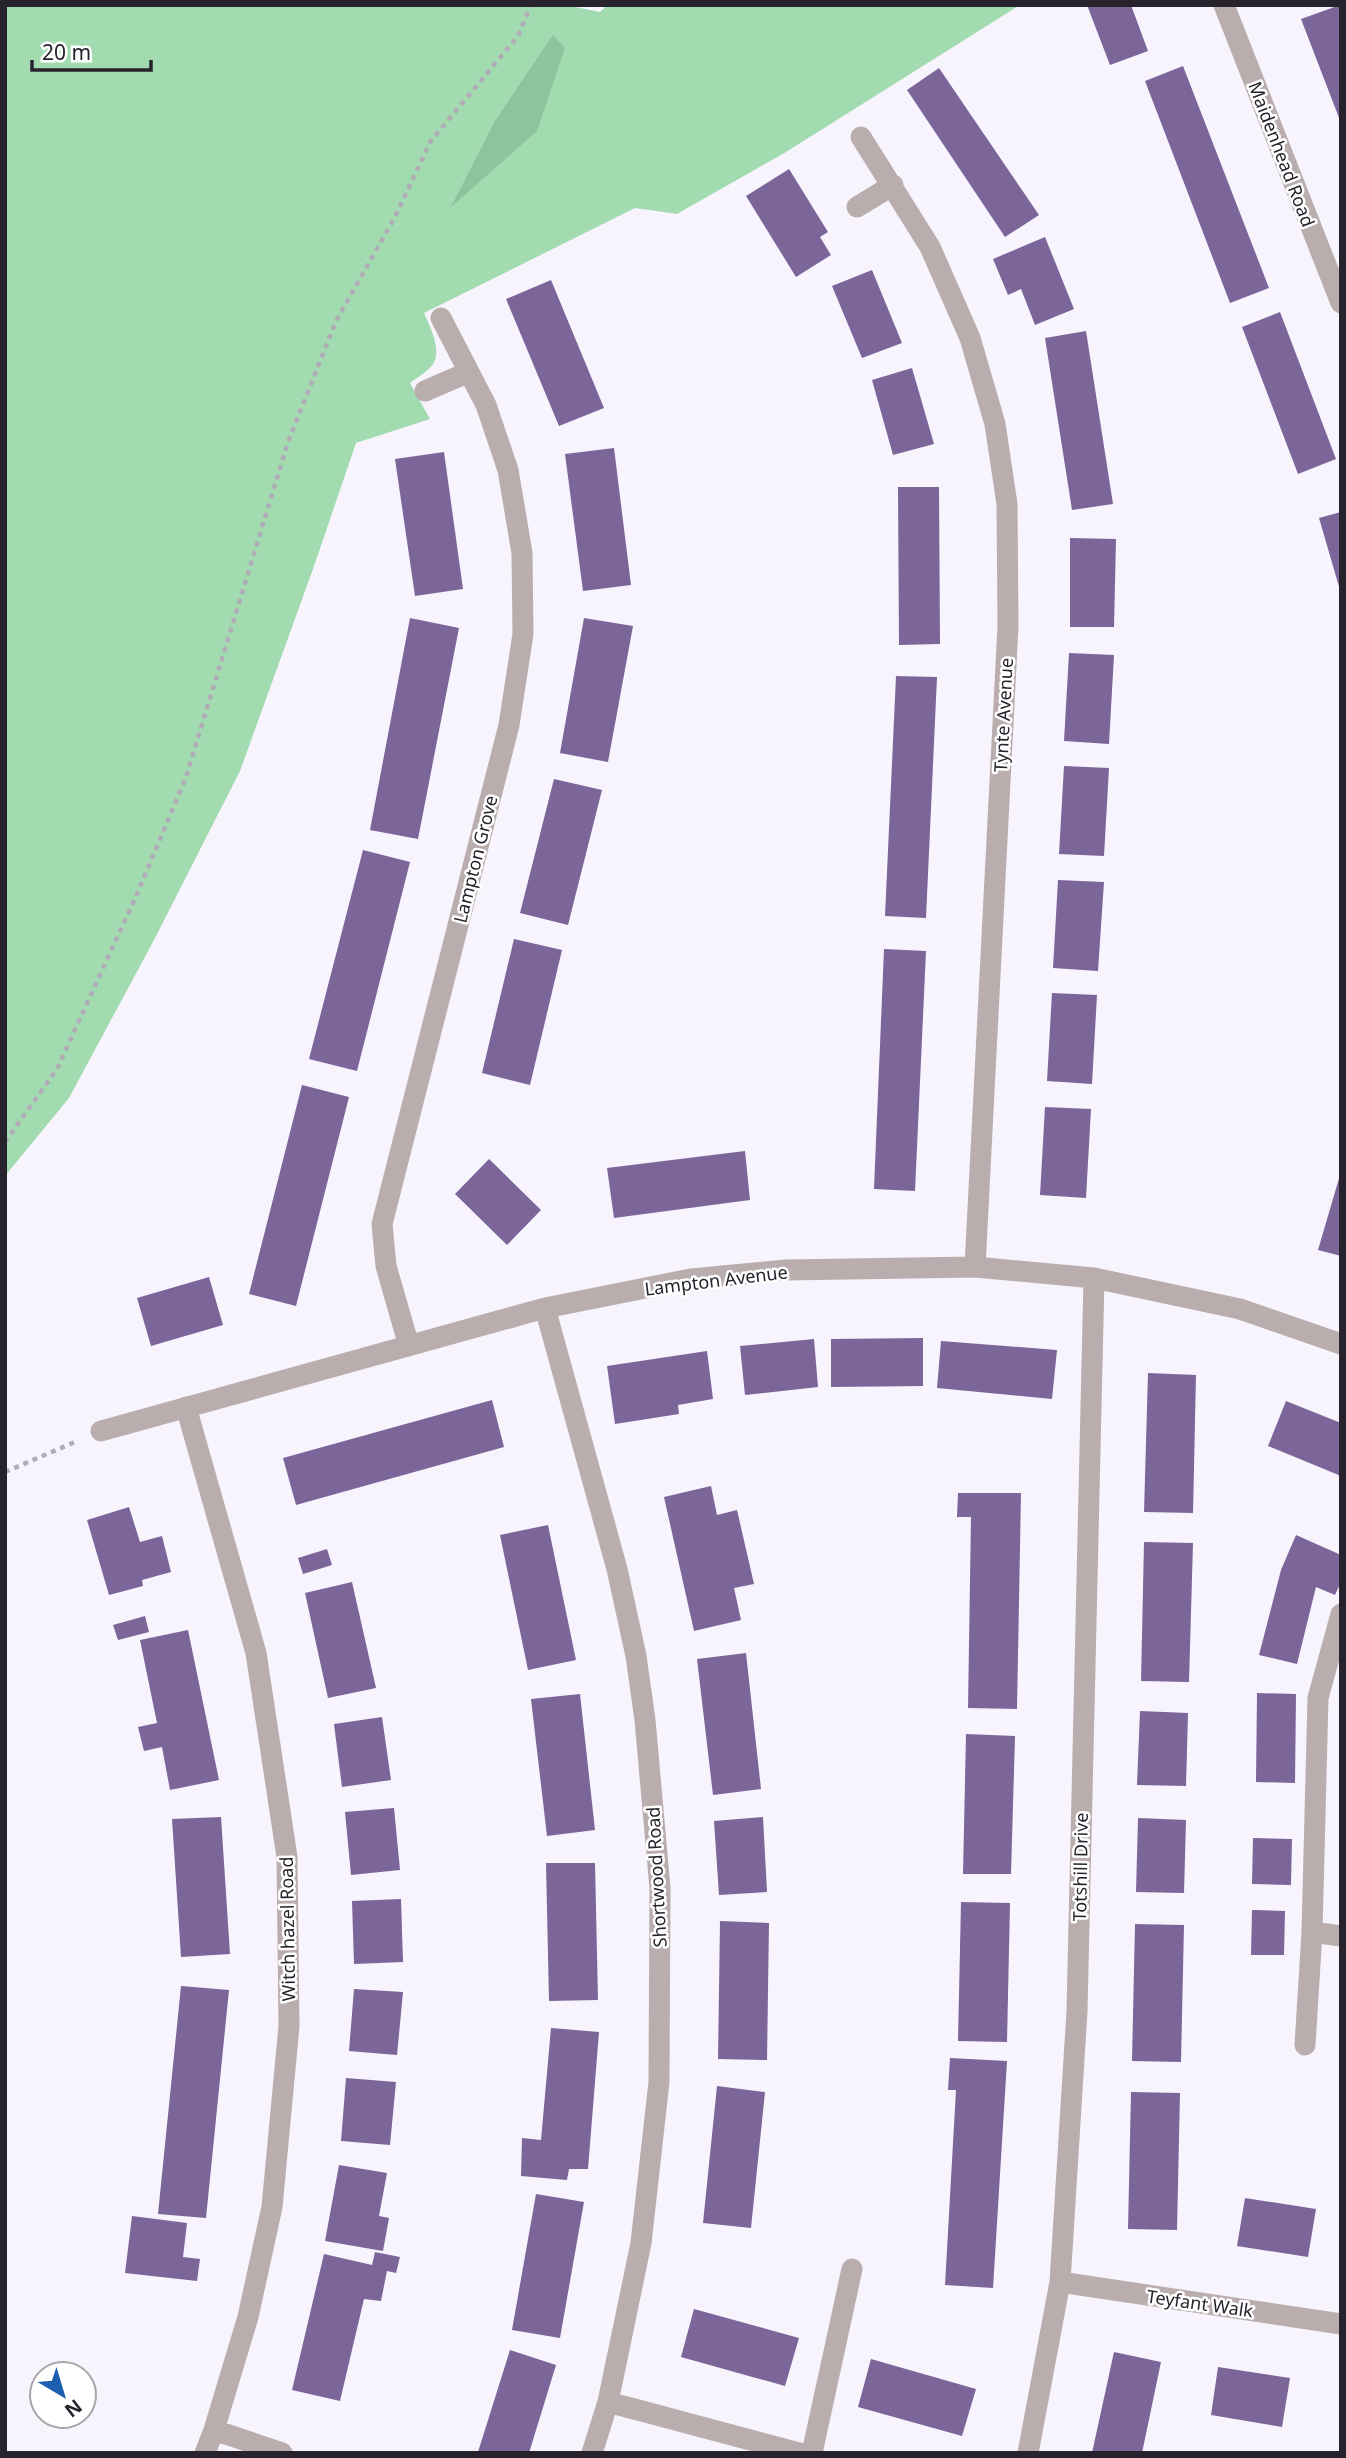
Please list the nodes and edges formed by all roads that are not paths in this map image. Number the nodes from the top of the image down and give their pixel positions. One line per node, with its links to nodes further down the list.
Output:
1 (1224, 5): 5 (street, Maidenhead Road)
2 (861, 137): 3 (street, Tynte Avenue)
3 (893, 185): 4 (street); 9 (street, Tynte Avenue)
4 (857, 207)
5 (1341, 303)
6 (441, 318): 7 (street, Lampton Grove)
7 (469, 372): 8 (street); 13 (street, Lampton Grove)
8 (425, 391)
9 (975, 1267): 10 (street, Lampton Avenue); 11 (street, Lampton Avenue)
10 (1094, 1278): 12 (street, Lampton Avenue); 21 (street, Totshill Drive)
11 (545, 1308): 13 (street, Lampton Avenue); 23 (street, Shortwood Road)
12 (1341, 1344)
13 (409, 1346): 14 (street, Lampton Avenue)
14 (186, 1407): 15 (street, Lampton Avenue); 24 (street, Witch hazel Road)
15 (101, 1431)
16 (1341, 1614): 17 (street)
17 (1312, 1932): 18 (street); 19 (street)
18 (1341, 1936)
19 (1305, 2045)
20 (852, 2269): 29 (street)
21 (1060, 2282): 22 (street, Teyfant Walk); 30 (street, Totshill Drive)
22 (1341, 2324)
23 (608, 2402): 27 (street, Shortwood Road); 28 (street)
24 (214, 2430): 25 (street, Witch hazel Road); 26 (street)
25 (205, 2453)
26 (282, 2453)
27 (592, 2453)
28 (799, 2453)
29 (812, 2453)
30 (1028, 2453)

